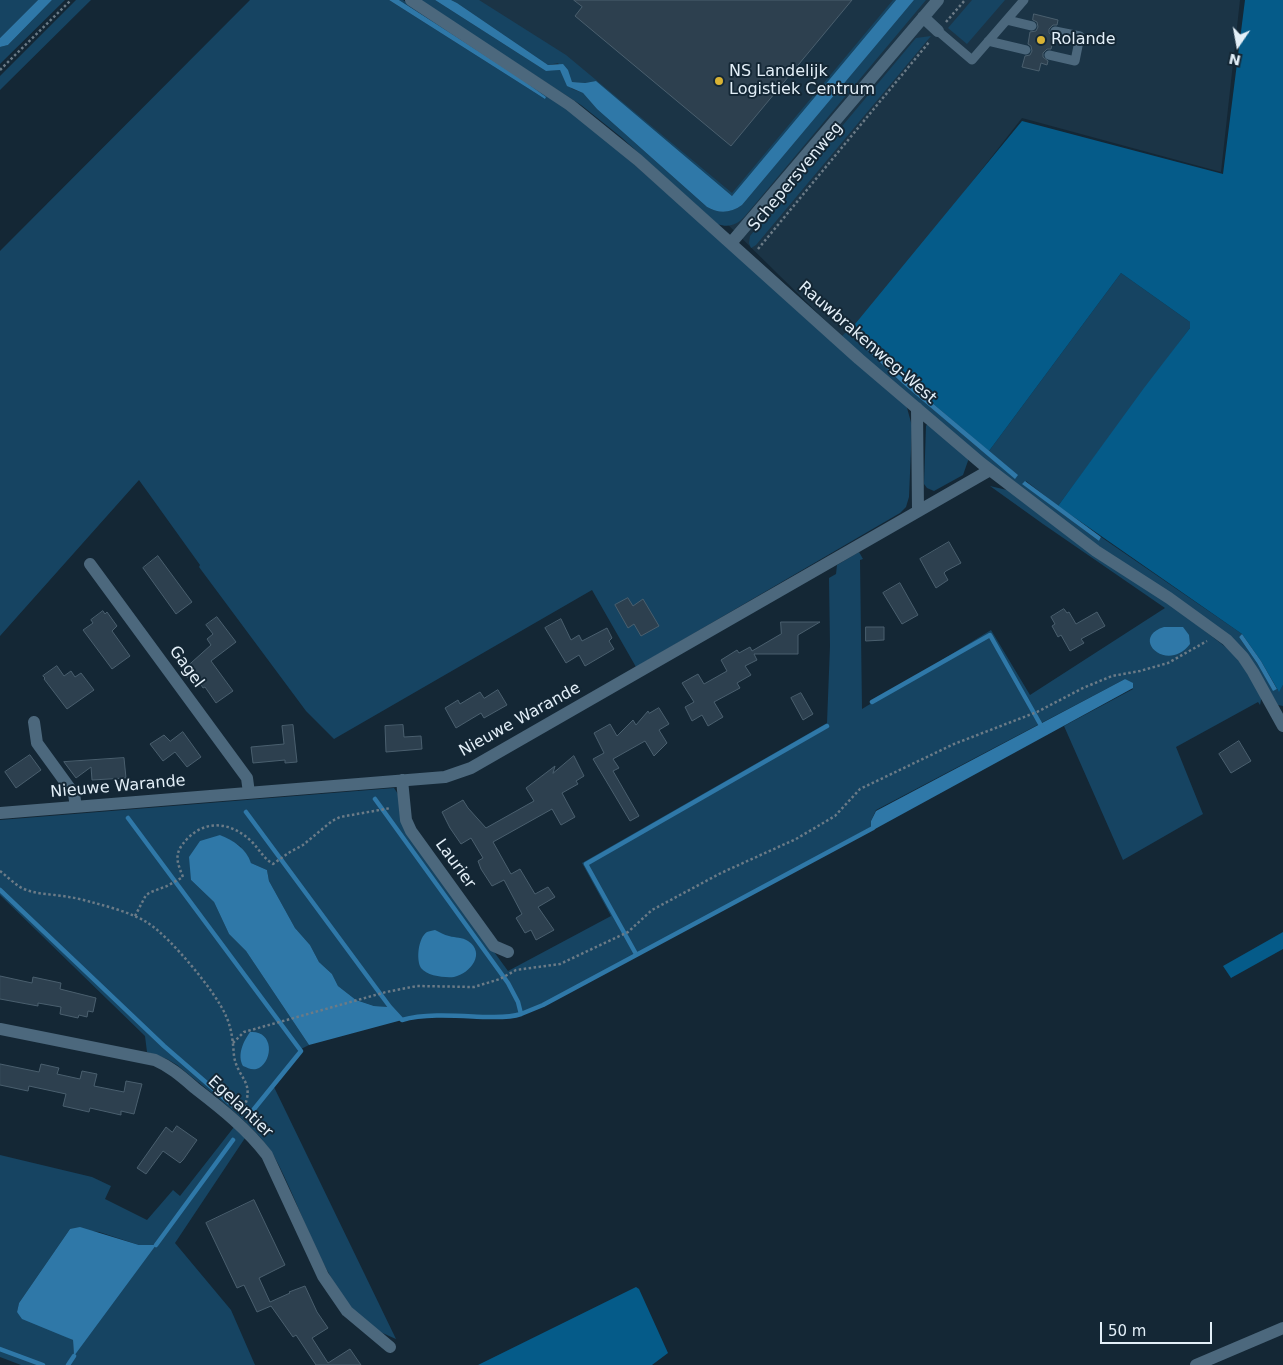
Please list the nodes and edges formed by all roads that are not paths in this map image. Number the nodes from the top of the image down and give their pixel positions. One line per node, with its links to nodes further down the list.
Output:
1 (411, 0): 12 (street, Rauwbrakenweg-West)
2 (938, 0): 4 (street, Schepersvenweg)
3 (1024, 0): 5 (lane)
4 (923, 18): 7 (street); 12 (street, Schepersvenweg)
5 (1007, 20): 6 (lane); 9 (lane)
6 (1032, 26)
7 (938, 31): 9 (lane)
8 (1055, 31): 11 (lane)
9 (988, 42): 10 (lane)
10 (1026, 50)
11 (1049, 55)
12 (731, 243): 13 (street, Rauwbrakenweg-West)
13 (917, 408): 14 (street, Rauwbrakenweg-West); 15 (street)
14 (990, 470): 15 (street, Nieuwe Warande); 18 (street, Rauwbrakenweg-West)
15 (918, 511): 19 (street, Nieuwe Warande)
16 (90, 564): 20 (street, Gagel)
17 (34, 722): 21 (street)
18 (1283, 726)
19 (402, 780): 20 (street, Nieuwe Warande); 23 (street, Laurier)
20 (249, 793): 21 (street, Nieuwe Warande)
21 (76, 807): 22 (street, Nieuwe Warande)
22 (0, 813)
23 (508, 952)
24 (0, 1029): 26 (street, Egelantier)
25 (1283, 1328): 27 (street)
26 (390, 1347)
27 (1196, 1365)

